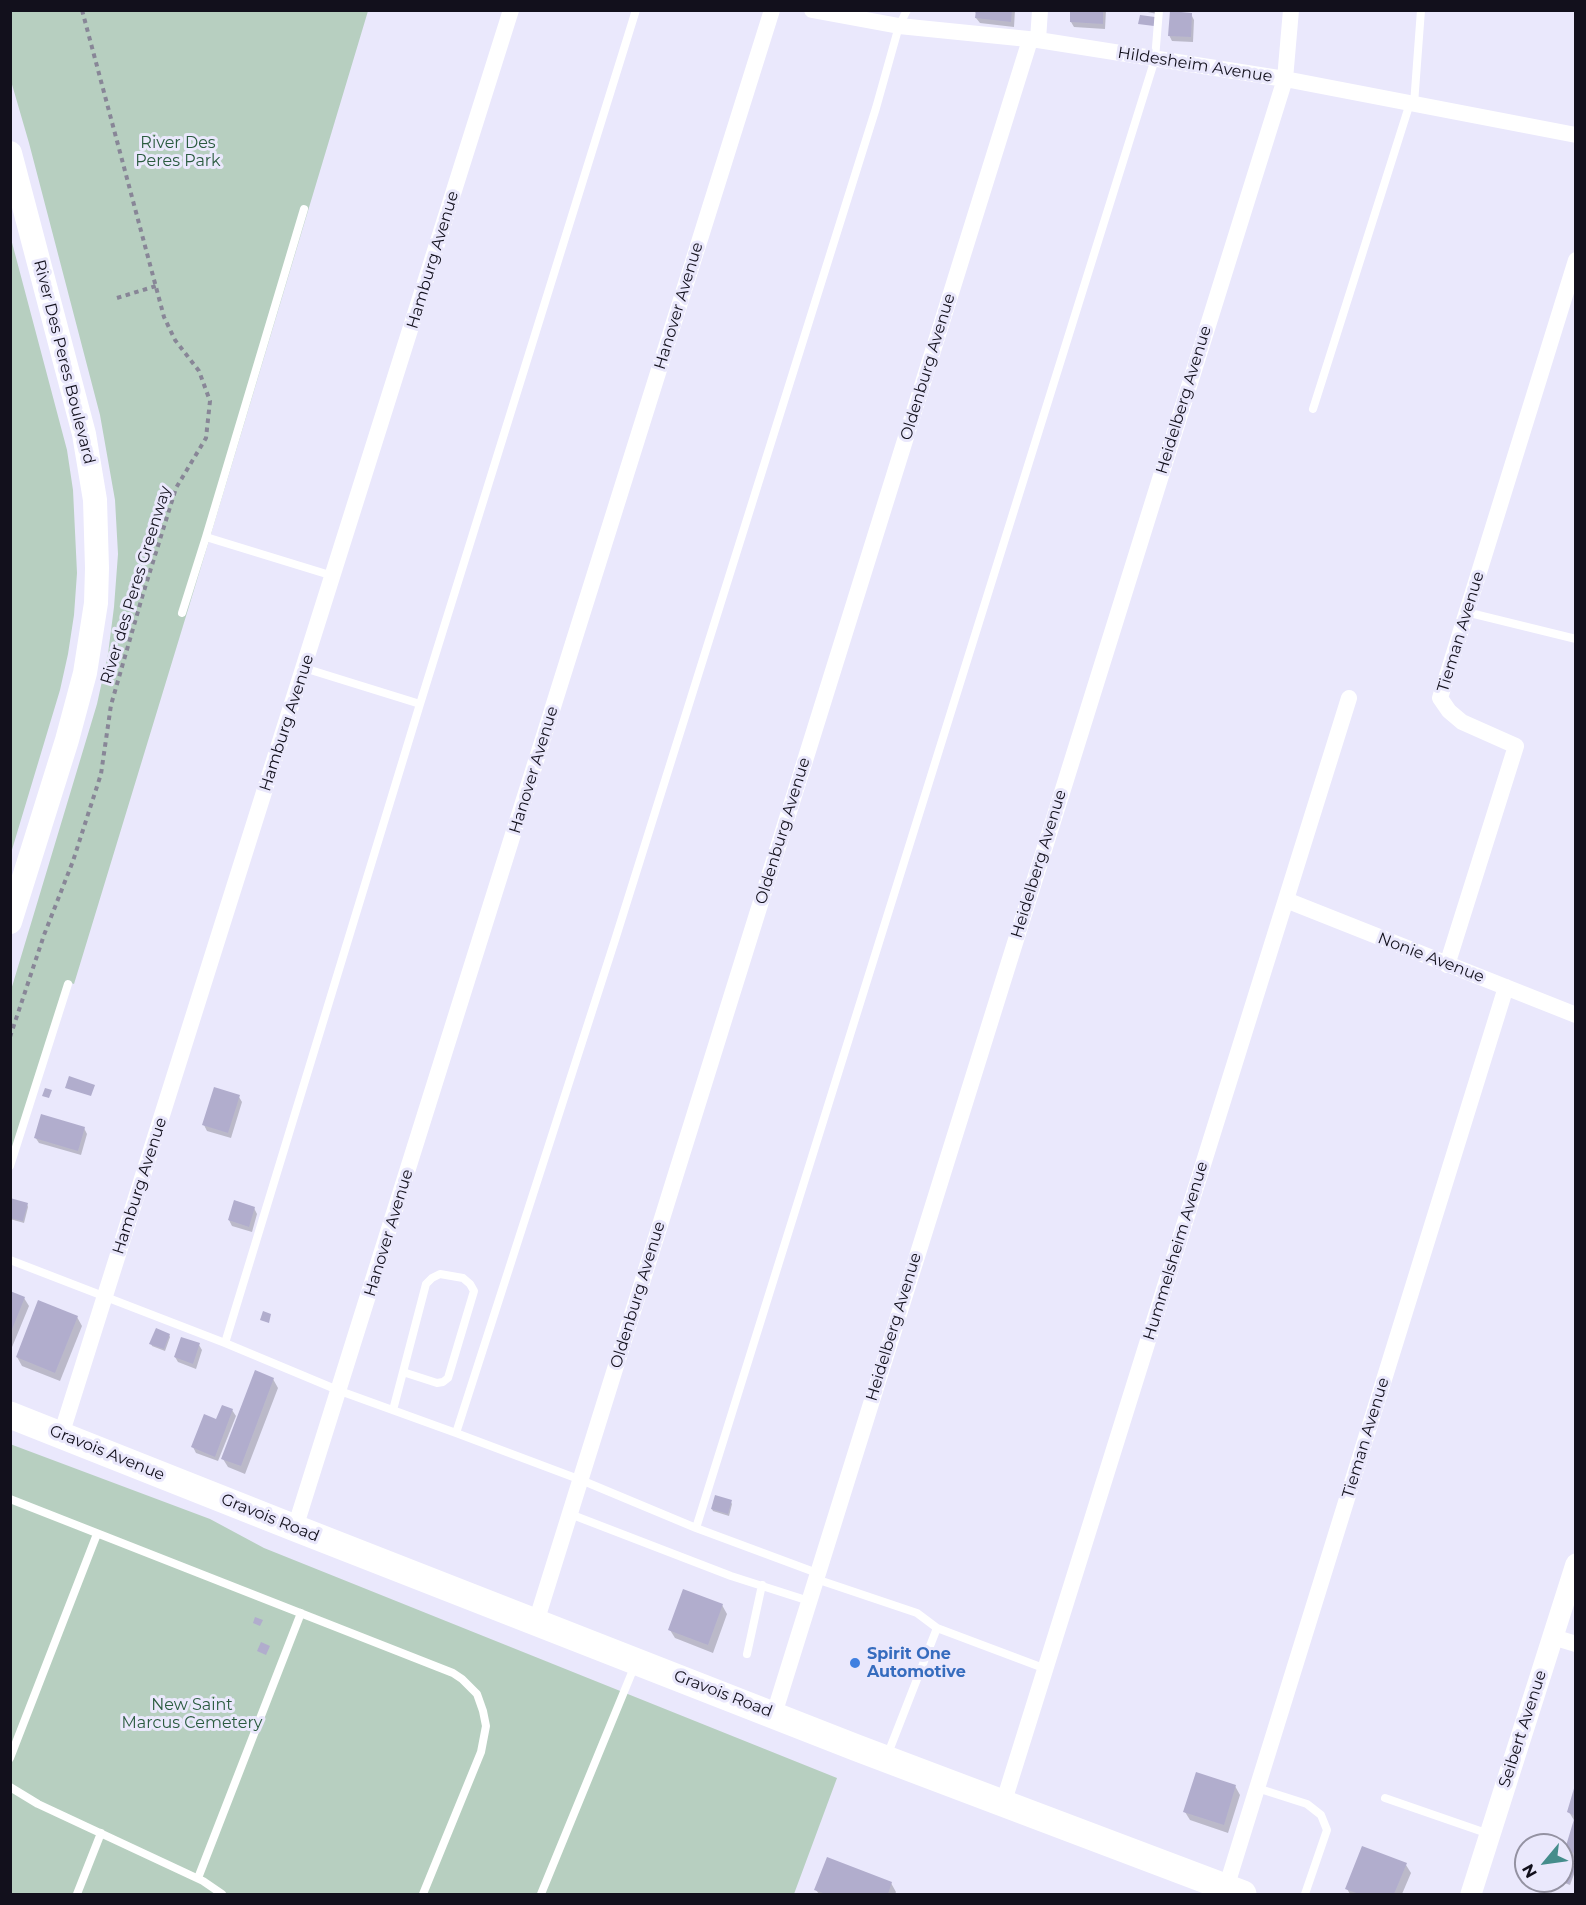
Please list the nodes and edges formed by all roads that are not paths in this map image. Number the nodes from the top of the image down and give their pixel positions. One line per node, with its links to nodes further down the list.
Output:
1 (511, 10): 22 (street, Hamburg Avenue)
2 (636, 10): 28 (lane)
3 (772, 10): 40 (street, Hanover Avenue)
4 (812, 10): 10 (street, Hildesheim Avenue)
5 (907, 10): 10 (lane)
6 (1040, 10): 11 (street, Oldenburg Avenue)
7 (1159, 10): 12 (lane)
8 (1291, 10): 13 (street, Heidelberg Avenue)
9 (1422, 10): 14 (lane)
10 (899, 26): 11 (street, Hildesheim Avenue); 43 (lane)
11 (1034, 40): 12 (street, Hildesheim Avenue); 45 (street, Oldenburg Avenue)
12 (1155, 59): 13 (street, Hildesheim Avenue); 50 (lane)
13 (1285, 79): 14 (street, Hildesheim Avenue); 53 (street, Heidelberg Avenue)
14 (1412, 104): 15 (street, Hildesheim Avenue); 20 (lane)
15 (1575, 135)
16 (10, 153): 30 (main road, River Des Peres Boulevard)
17 (304, 209): 21 (lane)
18 (1575, 260): 19 (street, Tieman Avenue)
19 (1573, 277): 24 (street, Tieman Avenue)
20 (1313, 409)
21 (206, 537): 22 (lane); 23 (lane)
22 (333, 576): 26 (street, Hamburg Avenue)
23 (182, 612)
24 (1466, 612): 25 (lane); 31 (street, Tieman Avenue)
25 (1575, 639)
26 (304, 668): 28 (lane); 37 (street, Hamburg Avenue)
27 (1349, 698): 29 (street, Hummelsheim Avenue)
28 (420, 704): 38 (lane)
29 (1286, 900): 31 (street, Nonie Avenue); 63 (street, Hummelsheim Avenue)
30 (10, 922)
31 (1447, 965): 33 (street, Nonie Avenue)
32 (68, 984): 35 (lane)
33 (1506, 987): 34 (street, Nonie Avenue); 68 (street, Tieman Avenue)
34 (1575, 1016)
35 (10, 1166)
36 (10, 1260): 37 (lane)
37 (105, 1297): 38 (lane); 44 (street, Hamburg Avenue)
38 (225, 1343): 40 (lane)
39 (403, 1372): 39 (lane); 41 (lane)
40 (340, 1391): 41 (lane); 49 (street, Hanover Avenue)
41 (393, 1410): 43 (lane)
42 (10, 1415): 44 (main road, Gravois Avenue)
43 (456, 1432): 45 (lane)
44 (62, 1435): 46 (main road, Gravois Avenue)
45 (581, 1480): 48 (street, Oldenburg Avenue); 50 (lane)
46 (203, 1491): 49 (main road, Gravois Road)
47 (10, 1499): 51 (lane)
48 (570, 1514): 54 (lane); 57 (street, Oldenburg Avenue)
49 (295, 1528): 57 (main road, Gravois Road)
50 (696, 1528): 53 (lane)
51 (97, 1534): 56 (lane); 65 (lane)
52 (1575, 1564): 59 (street, Seibert Avenue)
53 (817, 1576): 55 (street, Heidelberg Avenue); 58 (lane)
54 (762, 1585): 55 (lane); 61 (lane)
55 (808, 1601): 64 (street, Heidelberg Avenue)
56 (301, 1613): 73 (lane); 77 (lane)
57 (536, 1622): 62 (main road, Gravois Road)
58 (937, 1628): 63 (lane); 66 (lane)
59 (1553, 1637): 60 (street); 72 (street, Seibert Avenue)
60 (1575, 1644)
61 (747, 1654)
62 (636, 1661): 64 (main road, Gravois Road); 78 (lane)
63 (1046, 1669): 70 (street, Hummelsheim Avenue)
64 (774, 1714): 66 (main road, Gravois Road)
65 (10, 1758)
66 (886, 1759): 70 (main road, Gravois Road)
67 (10, 1787): 71 (lane)
68 (1257, 1788): 74 (street, Tieman Avenue); 79 (lane)
69 (1384, 1798): 72 (lane)
70 (1003, 1804): 74 (main road, Gravois Road)
71 (101, 1833): 73 (lane); 75 (lane)
72 (1490, 1834): 80 (street, Seibert Avenue)
73 (198, 1878): 76 (lane)
74 (1231, 1892)
75 (77, 1894)
76 (222, 1894)
77 (423, 1894)
78 (541, 1894)
79 (1305, 1894)
80 (1471, 1894)

